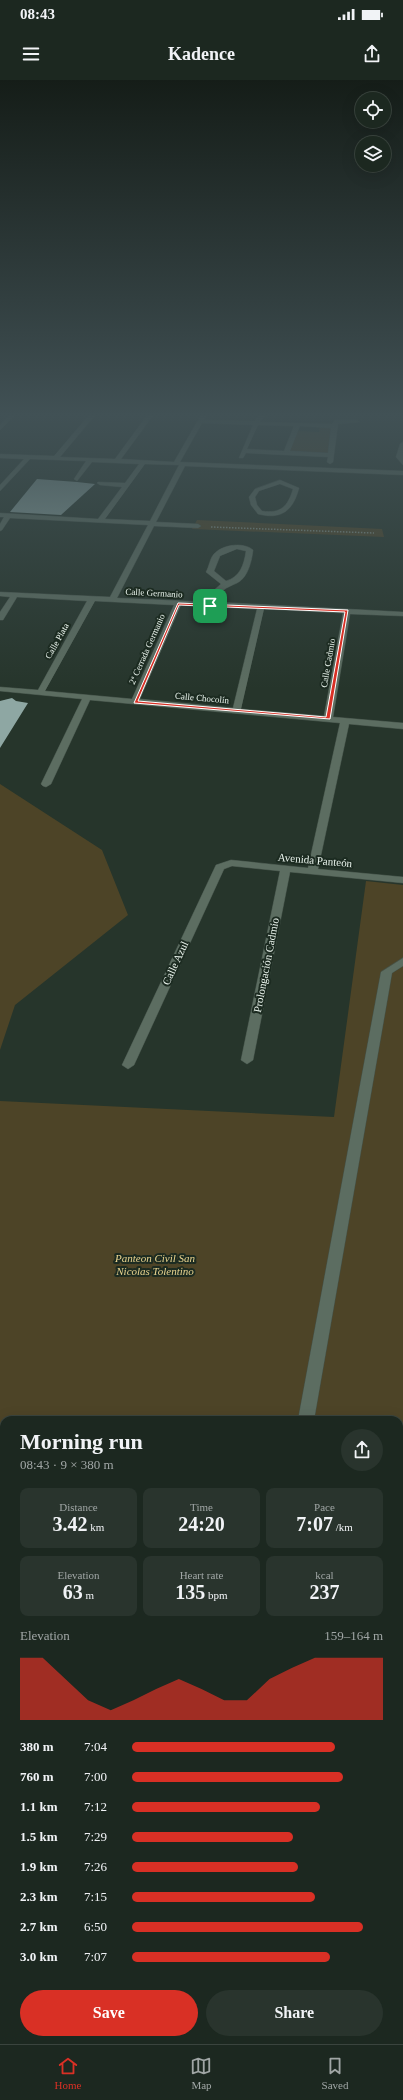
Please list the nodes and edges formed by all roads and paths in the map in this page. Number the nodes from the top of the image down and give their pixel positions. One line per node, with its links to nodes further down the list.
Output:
1 (111, 506): 7 (street)
2 (163, 506): 8 (street)
3 (254, 506): 4 (street)
4 (290, 506)
5 (0, 515): 6 (street)
6 (8, 516): 7 (street); 10 (street)
7 (100, 521): 8 (street)
8 (154, 524): 9 (street); 16 (street)
9 (198, 526): 11 (path)
10 (0, 529)
11 (374, 533)
12 (224, 583): 12 (street); 18 (street)
13 (0, 594): 14 (street, Calle Germanio)
14 (15, 595): 15 (street, Calle Germanio); 22 (street)
15 (92, 600): 16 (street, Calle Germanio); 24 (street, Calle Plata)
16 (112, 600): 17 (street, Calle Germanio)
17 (178, 604): 18 (street, Calle Germanio); 26 (street, 2ª Cerrada Germanio)
18 (210, 606): 19 (street, Calle Germanio)
19 (261, 608): 20 (street, Calle Germanio); 27 (street)
20 (347, 610): 21 (street, Calle Germanio); 28 (street, Calle Cadmio)
21 (403, 614)
22 (0, 618)
23 (0, 689): 24 (street, Calle Chocolín)
24 (40, 693): 25 (street, Calle Chocolín)
25 (87, 698): 26 (street, Calle Chocolín); 31 (street)
26 (135, 702): 27 (street, Calle Chocolín)
27 (236, 711): 28 (street, Calle Chocolín)
28 (328, 718): 29 (street, Calle Chocolín)
29 (345, 720): 30 (street, Calle Chocolín); 34 (street)
30 (403, 726)
31 (46, 784)
32 (224, 864): 33 (street, Avenida Panteón); 38 (street, Calle Azul)
33 (285, 870): 34 (street, Avenida Panteón); 37 (street, Prolongación Cadmio)
34 (313, 870): 35 (street, Avenida Panteón)
35 (403, 880)
36 (403, 961): 39 (street)
37 (247, 1060)
38 (128, 1065)
39 (307, 1416)

